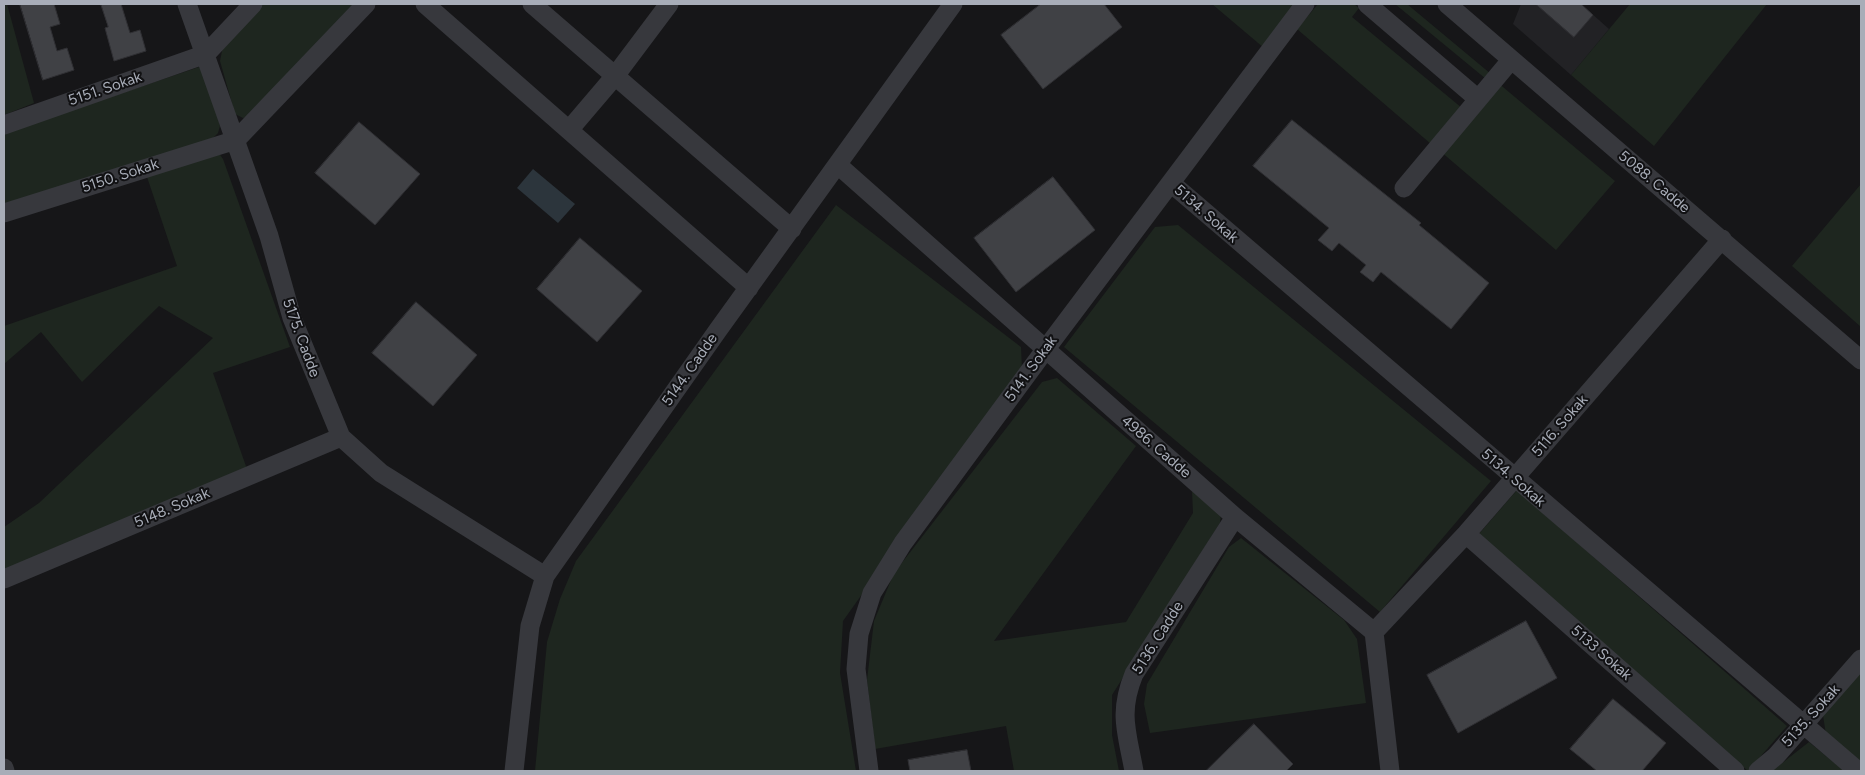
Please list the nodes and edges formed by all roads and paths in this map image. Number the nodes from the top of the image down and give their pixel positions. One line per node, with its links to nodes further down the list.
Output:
1 (187, 4): 11 (street, 5175. Cadde)
2 (253, 4): 11 (street)
3 (366, 4): 17 (street)
4 (425, 4): 16 (street)
5 (532, 4): 13 (street)
6 (669, 4): 13 (street)
7 (953, 4): 18 (street, 5144. Cadde)
8 (1305, 4): 19 (street, 5141. Sokak)
9 (1367, 4): 14 (street)
10 (1447, 4): 12 (street, 5088. Cadde)
11 (206, 54): 15 (street, 5151. Sokak); 17 (street, 5175. Cadde)
12 (1512, 60): 14 (street); 23 (street, 5088. Cadde)
13 (615, 76): 16 (street); 22 (street)
14 (1478, 99): 20 (street)
15 (4, 125)
16 (569, 130): 24 (street)
17 (236, 140): 21 (street, 5150. Sokak); 27 (street, 5175. Cadde)
18 (838, 165): 22 (street, 5144. Cadde); 25 (street, 4986. Cadde)
19 (1170, 182): 25 (street, 5141. Sokak); 28 (street, 5134. Sokak)
20 (1404, 188)
21 (4, 213)
22 (792, 229): 24 (street, 5144. Cadde)
23 (1722, 239): 26 (street, 5088. Cadde); 28 (street, 5116. Sokak)
24 (749, 288): 31 (street, 5144. Cadde)
25 (1045, 350): 29 (street, 4986. Cadde); 37 (street, 5141. Sokak)
26 (1861, 360)
27 (341, 437): 31 (street, 5175. Cadde); 32 (street, 5148. Sokak)
28 (1514, 479): 30 (street, 5116. Sokak); 35 (street, 5134. Sokak)
29 (1235, 517): 33 (street, 4986. Cadde); 38 (street, 5136. Cadde)
30 (1466, 534): 33 (street, 5116. Sokak); 40 (street, 5133 Sokak)
31 (545, 576): 36 (street, 5144. Cadde)
32 (4, 579)
33 (1374, 632): 39 (street)
34 (1861, 659): 35 (street, 5135. Sokak)
35 (1803, 726): 41 (street, 5135. Sokak); 42 (street, 5134. Sokak)
36 (514, 771)
37 (869, 771)
38 (1134, 771)
39 (1390, 771)
40 (1735, 771)
41 (1758, 771)
42 (1858, 771)

